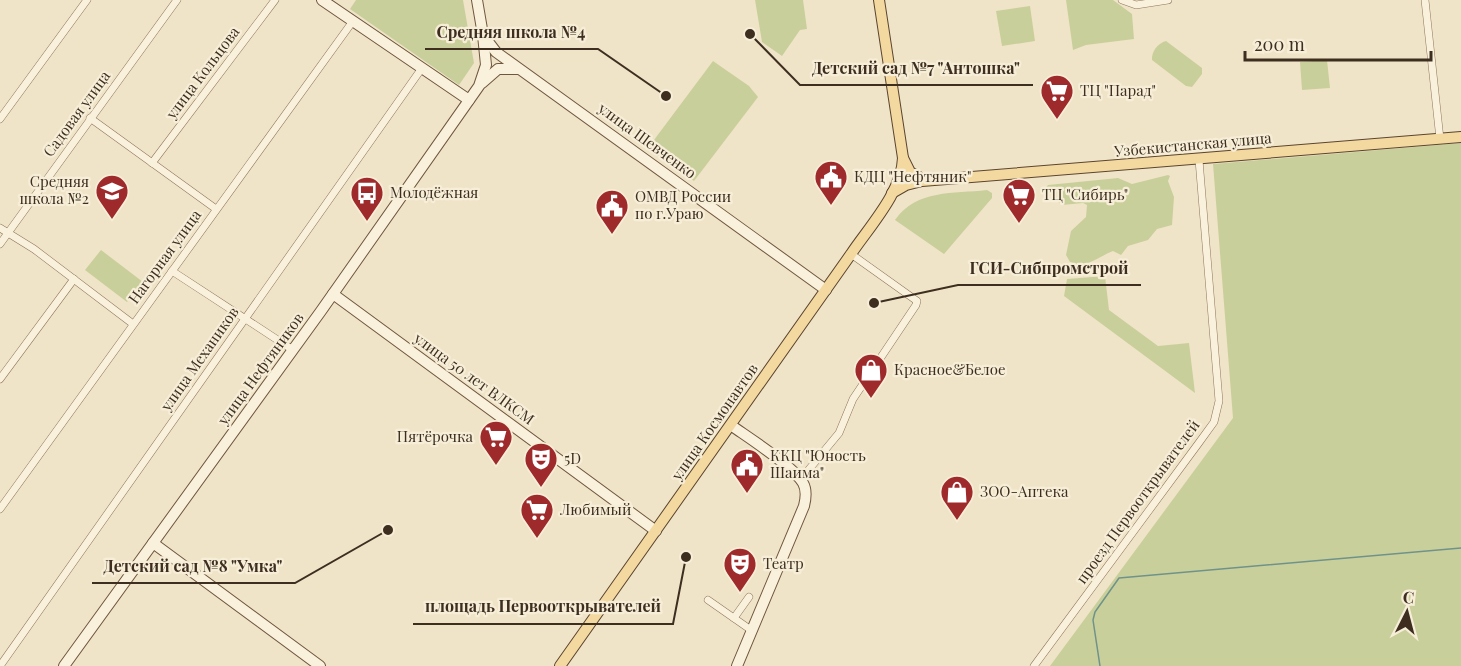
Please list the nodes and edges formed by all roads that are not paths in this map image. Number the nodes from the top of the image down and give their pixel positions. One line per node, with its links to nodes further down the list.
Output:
1 (87, 0): 17 (street)
2 (177, 0): 16 (street, Садовая улица)
3 (275, 0): 22 (street, улица Кольцова)
4 (322, 0): 10 (main road)
5 (477, 0): 11 (main road)
6 (879, 0): 20 (main road)
7 (1122, 0): 8 (street)
8 (1168, 0)
9 (1425, 0): 19 (street)
10 (353, 21): 12 (main road); 25 (street, Нагорная улица)
11 (483, 35): 13 (main road, улица Шевченко); 14 (main road, улица Нефтяников)
12 (422, 68): 15 (main road); 34 (street, улица Механиков)
13 (521, 69): 14 (main road, улица Нефтяников); 32 (main road, улица Шевченко)
14 (479, 86): 15 (main road, улица Нефтяников)
15 (469, 100): 33 (main road, улица Нефтяников)
16 (90, 118): 22 (street); 27 (street, Садовая улица)
17 (0, 119)
18 (1461, 137): 19 (main road, Узбекистанская улица)
19 (1440, 139): 21 (main road, Узбекистанская улица)
20 (903, 158): 23 (main road); 24 (main road, улица Космонавтов)
21 (1199, 160): 23 (main road, Узбекистанская улица); 52 (street, проезд Первооткрывателей)
22 (152, 163): 25 (street)
23 (927, 181): 24 (main road, Узбекистанская улица)
24 (891, 193): 29 (main road, улица Космонавтов)
25 (216, 209): 30 (street, Нагорная улица)
26 (0, 228): 27 (street)
27 (8, 233): 28 (street, Садовая улица); 31 (street)
28 (0, 244)
29 (851, 254): 32 (main road, улица Космонавтов); 39 (street)
30 (172, 271): 34 (street); 35 (street, Нагорная улица)
31 (74, 279): 35 (street); 37 (street)
32 (826, 290): 38 (main road, улица Космонавтов)
33 (333, 294): 36 (main road, улица Нефтяников); 41 (main road, улица 50 лет ВЛКСМ)
34 (246, 318): 36 (street); 47 (street, улица Механиков)
35 (133, 324): 40 (street, Нагорная улица)
36 (293, 350): 42 (main road, улица Нефтяников)
37 (0, 379)
38 (732, 426): 39 (main road); 41 (main road, улица Космонавтов)
39 (801, 479): 46 (main road)
40 (0, 509)
41 (656, 531): 50 (main road, улица Космонавтов)
42 (153, 543): 48 (main road, улица Нефтяников); 49 (main road)
43 (749, 597): 45 (street)
44 (708, 600): 45 (street)
45 (734, 618): 46 (street)
46 (751, 630): 51 (main road)
47 (0, 666)
48 (64, 666)
49 (320, 666)
50 (560, 666)
51 (737, 666)
52 (1035, 666)

